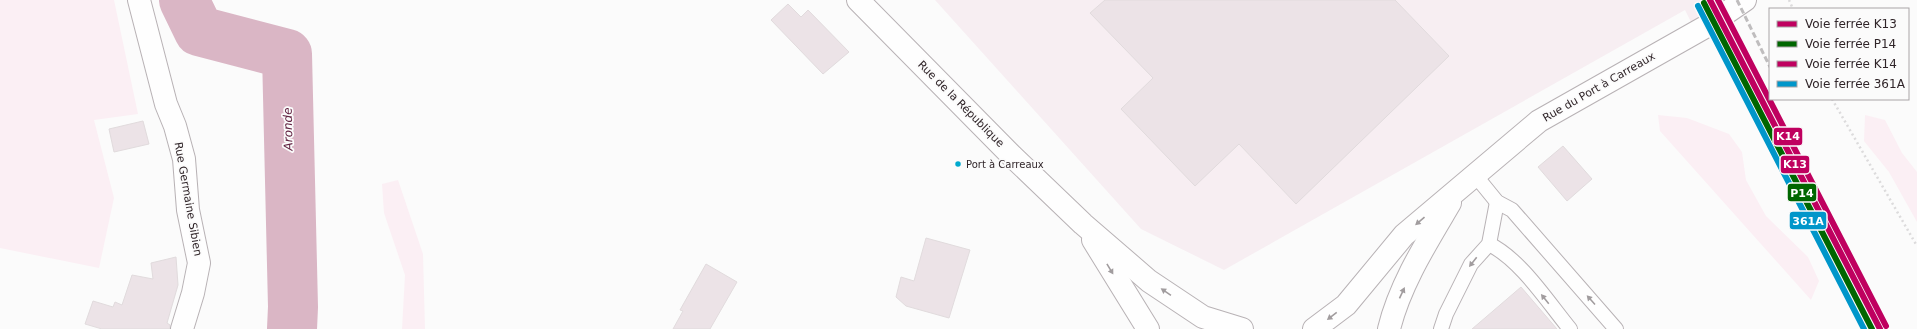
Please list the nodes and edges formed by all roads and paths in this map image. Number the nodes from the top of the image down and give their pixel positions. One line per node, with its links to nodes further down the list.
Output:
1 (140, 0): 10 (street, Rue Germaine Sibien)
2 (858, 0): 7 (street, Rue de la République)
3 (1745, 0): 5 (street, Rue du Port à Carreaux)
4 (1833, 100): 9 (path)
5 (1467, 180): 6 (lane); 13 (street, Rue du Port à Carreaux, one-way to 13); 14 (street, Rue du Port à Carreaux, one-way to 5)
6 (1497, 202): 8 (lane); 17 (lane, one-way to 6)
7 (1082, 224): 11 (street, Rue de la République, one-way to 11); 12 (street, Rue de la République, one-way to 7)
8 (1489, 244): 15 (lane, one-way to 15); 16 (lane, one-way to 8)
9 (1917, 246)
10 (182, 329)
11 (1148, 329)
12 (1242, 329)
13 (1314, 329)
14 (1389, 329)
15 (1441, 329)
16 (1570, 329)
17 (1616, 329)

